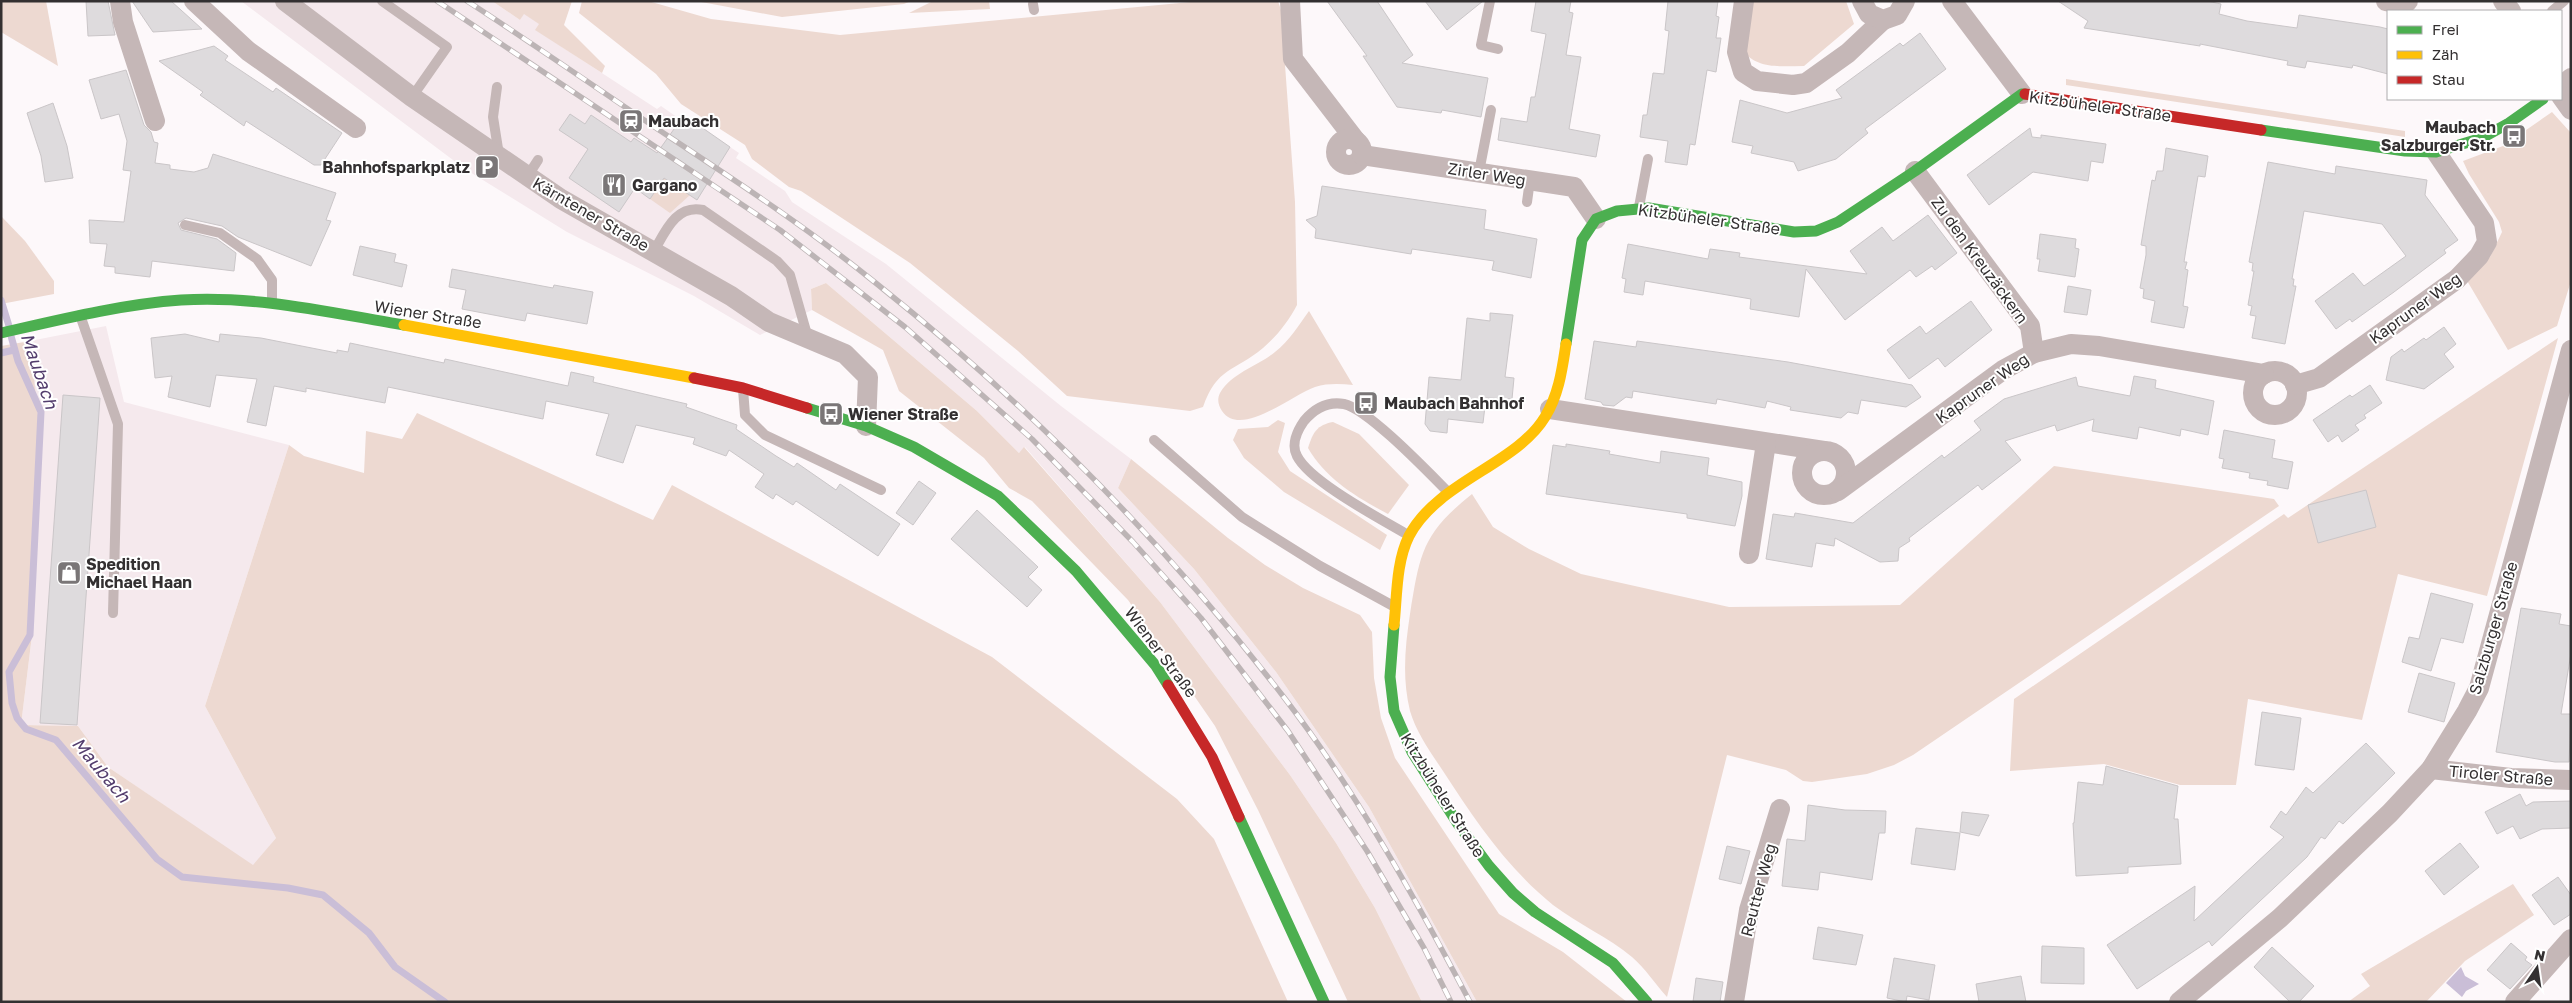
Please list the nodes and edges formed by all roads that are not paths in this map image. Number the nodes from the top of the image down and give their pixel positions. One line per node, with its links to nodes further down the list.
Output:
1 (120, 1): 24 (street)
2 (194, 1): 25 (street)
3 (285, 1): 20 (street, Kärntener Straße)
4 (382, 1): 20 (lane)
5 (1290, 1): 31 (street, Zirler Weg)
6 (1490, 1): 16 (lane)
7 (1744, 1): 15 (street)
8 (1862, 1): 15 (street)
9 (1952, 1): 19 (street)
10 (2386, 1): 11 (street)
11 (2408, 1)
12 (2564, 1): 14 (lane)
13 (1906, 4): 15 (street)
14 (2553, 10)
15 (1883, 20)
16 (1498, 49)
17 (2564, 84): 23 (street)
18 (497, 86): 27 (lane)
19 (2022, 94): 26 (street, Kitzbüheler Straße); 30 (street, Kitzbüheler Straße)
20 (412, 97): 27 (street, Kärntener Straße)
21 (2542, 100): 26 (street, Kitzbüheler Straße)
22 (1491, 110): 31 (lane)
23 (2571, 110)
24 (155, 121)
25 (356, 128)
26 (2436, 152): 46 (street, Kapruner Weg)
27 (500, 159): 32 (street, Kärntener Straße)
28 (1648, 159): 35 (lane)
29 (538, 160): 32 (lane)
30 (1915, 171): 35 (street, Kitzbüheler Straße); 44 (street, Zu den Kreuzäckern)
31 (1479, 172): 33 (street, Zirler Weg)
32 (527, 177): 38 (street, Kärntener Straße)
33 (1530, 180): 34 (lane); 36 (street, Zirler Weg)
34 (1527, 202)
35 (1639, 208): 36 (street, Kitzbüheler Straße)
36 (1596, 219): 48 (street, Kitzbüheler Straße)
37 (185, 225): 39 (lane)
38 (654, 251): 42 (street, Kärntener Straße); 42 (lane)
39 (272, 303): 40 (street, Wiener Straße); 47 (street, Wiener Straße)
40 (80, 315): 41 (street, Wiener Straße); 61 (lane)
41 (1, 333)
42 (808, 339): 49 (street, Kärntener Straße)
43 (2571, 350): 62 (street, Salzburger Straße)
44 (2034, 352): 45 (street, Kapruner Weg); 56 (street, Kapruner Weg)
45 (2264, 374): 46 (street); 46 (street)
46 (2296, 385)
47 (743, 388): 49 (street, Wiener Straße); 55 (lane)
48 (1550, 409): 51 (street); 53 (street, Kitzbüheler Straße)
49 (866, 426): 66 (street, Wiener Straße)
50 (1154, 440): 60 (lane)
51 (1766, 443): 52 (street); 59 (street)
52 (1824, 451): 56 (street); 56 (street)
53 (1486, 466): 54 (lane); 57 (street, Kitzbüheler Straße)
54 (1494, 475)
55 (881, 490)
56 (1838, 490)
57 (1449, 492): 58 (street, Kitzbüheler Straße); 58 (lane)
58 (1409, 536): 60 (street, Kitzbüheler Straße)
59 (1749, 554)
60 (1396, 608): 67 (street, Kitzbüheler Straße)
61 (113, 613)
62 (2431, 769): 63 (street, Tiroler Straße); 69 (street, Salzburger Straße)
63 (2571, 780)
64 (1780, 809): 68 (street, Reutter Weg)
65 (2571, 939): 70 (street)
66 (1324, 1002)
67 (1647, 1002)
68 (1734, 1002)
69 (2179, 1002)
70 (2515, 1002)

